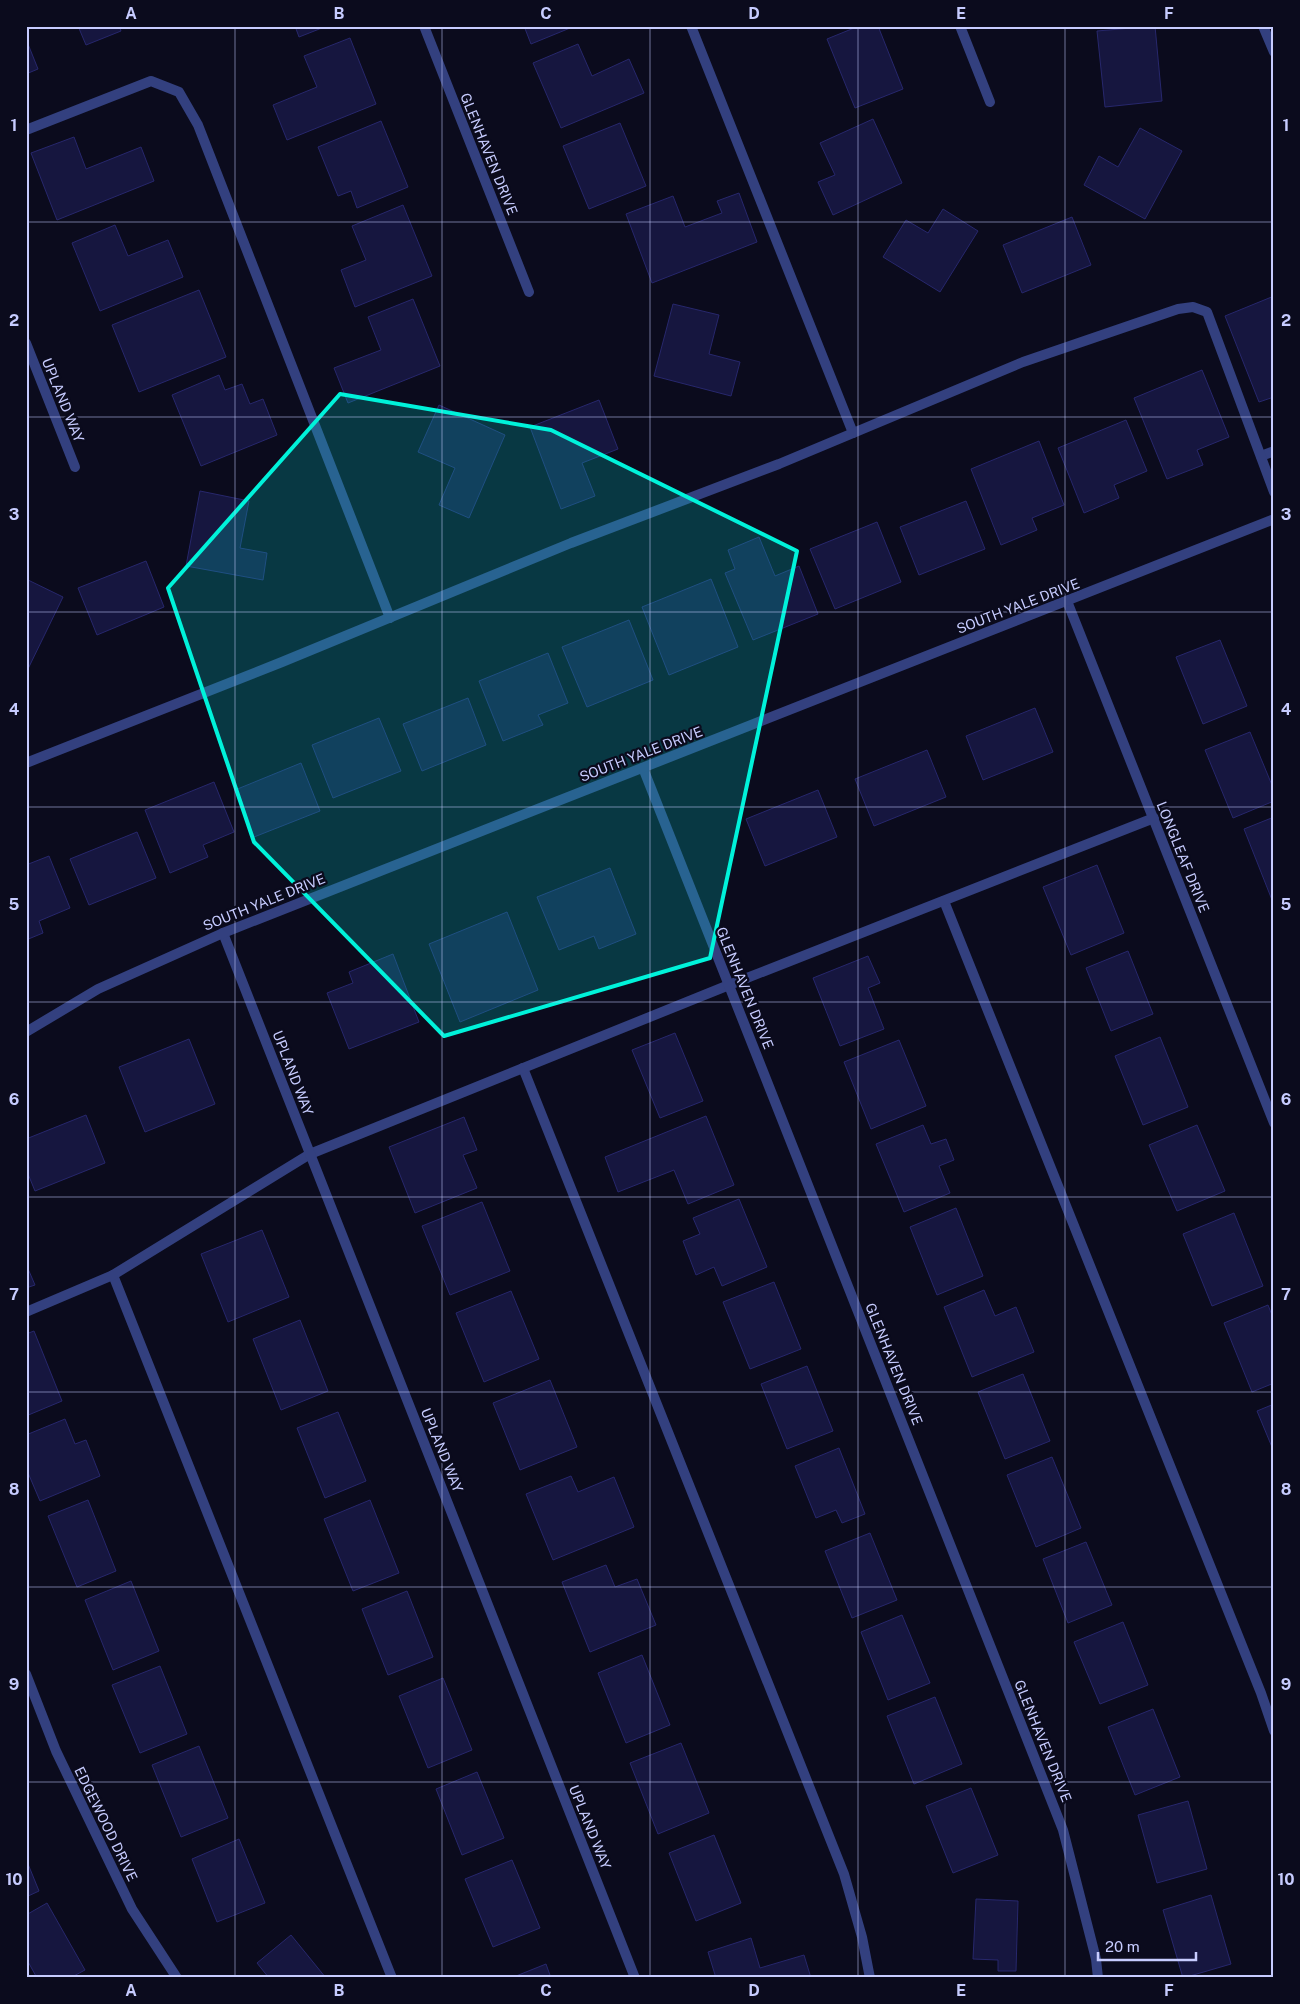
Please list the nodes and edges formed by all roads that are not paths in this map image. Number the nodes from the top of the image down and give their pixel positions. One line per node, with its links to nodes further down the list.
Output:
1 (424, 26): 8 (street, GLENHAVEN DRIVE)
2 (691, 26): 10 (street)
3 (960, 26): 6 (street)
4 (1264, 26): 5 (street)
5 (1274, 52)
6 (990, 102)
7 (26, 130): 17 (street)
8 (529, 292)
9 (26, 343): 13 (street, UPLAND WAY)
10 (853, 433): 12 (street); 17 (street)
11 (1274, 451): 12 (street)
12 (1261, 456): 14 (street)
13 (75, 467)
14 (1274, 492)
15 (1274, 520): 16 (street, SOUTH YALE DRIVE)
16 (1067, 601): 19 (street, SOUTH YALE DRIVE); 20 (street, LONGLEAF DRIVE)
17 (390, 618): 18 (street)
18 (26, 763)
19 (643, 768): 22 (street, SOUTH YALE DRIVE); 23 (street, GLENHAVEN DRIVE)
20 (1154, 818): 21 (street); 26 (street, LONGLEAF DRIVE)
21 (944, 901): 23 (street); 31 (street)
22 (223, 933): 24 (street, SOUTH YALE DRIVE); 27 (street, UPLAND WAY)
23 (729, 985): 25 (street); 36 (street, GLENHAVEN DRIVE)
24 (26, 1032)
25 (523, 1068): 27 (street); 35 (street)
26 (1274, 1123)
27 (310, 1154): 28 (street); 34 (street, UPLAND WAY)
28 (114, 1275): 29 (street); 33 (street)
29 (26, 1312)
30 (26, 1674): 32 (street, EDGEWOOD DRIVE)
31 (1274, 1731)
32 (177, 1978)
33 (392, 1978)
34 (635, 1978)
35 (870, 1978)
36 (1098, 1978)

